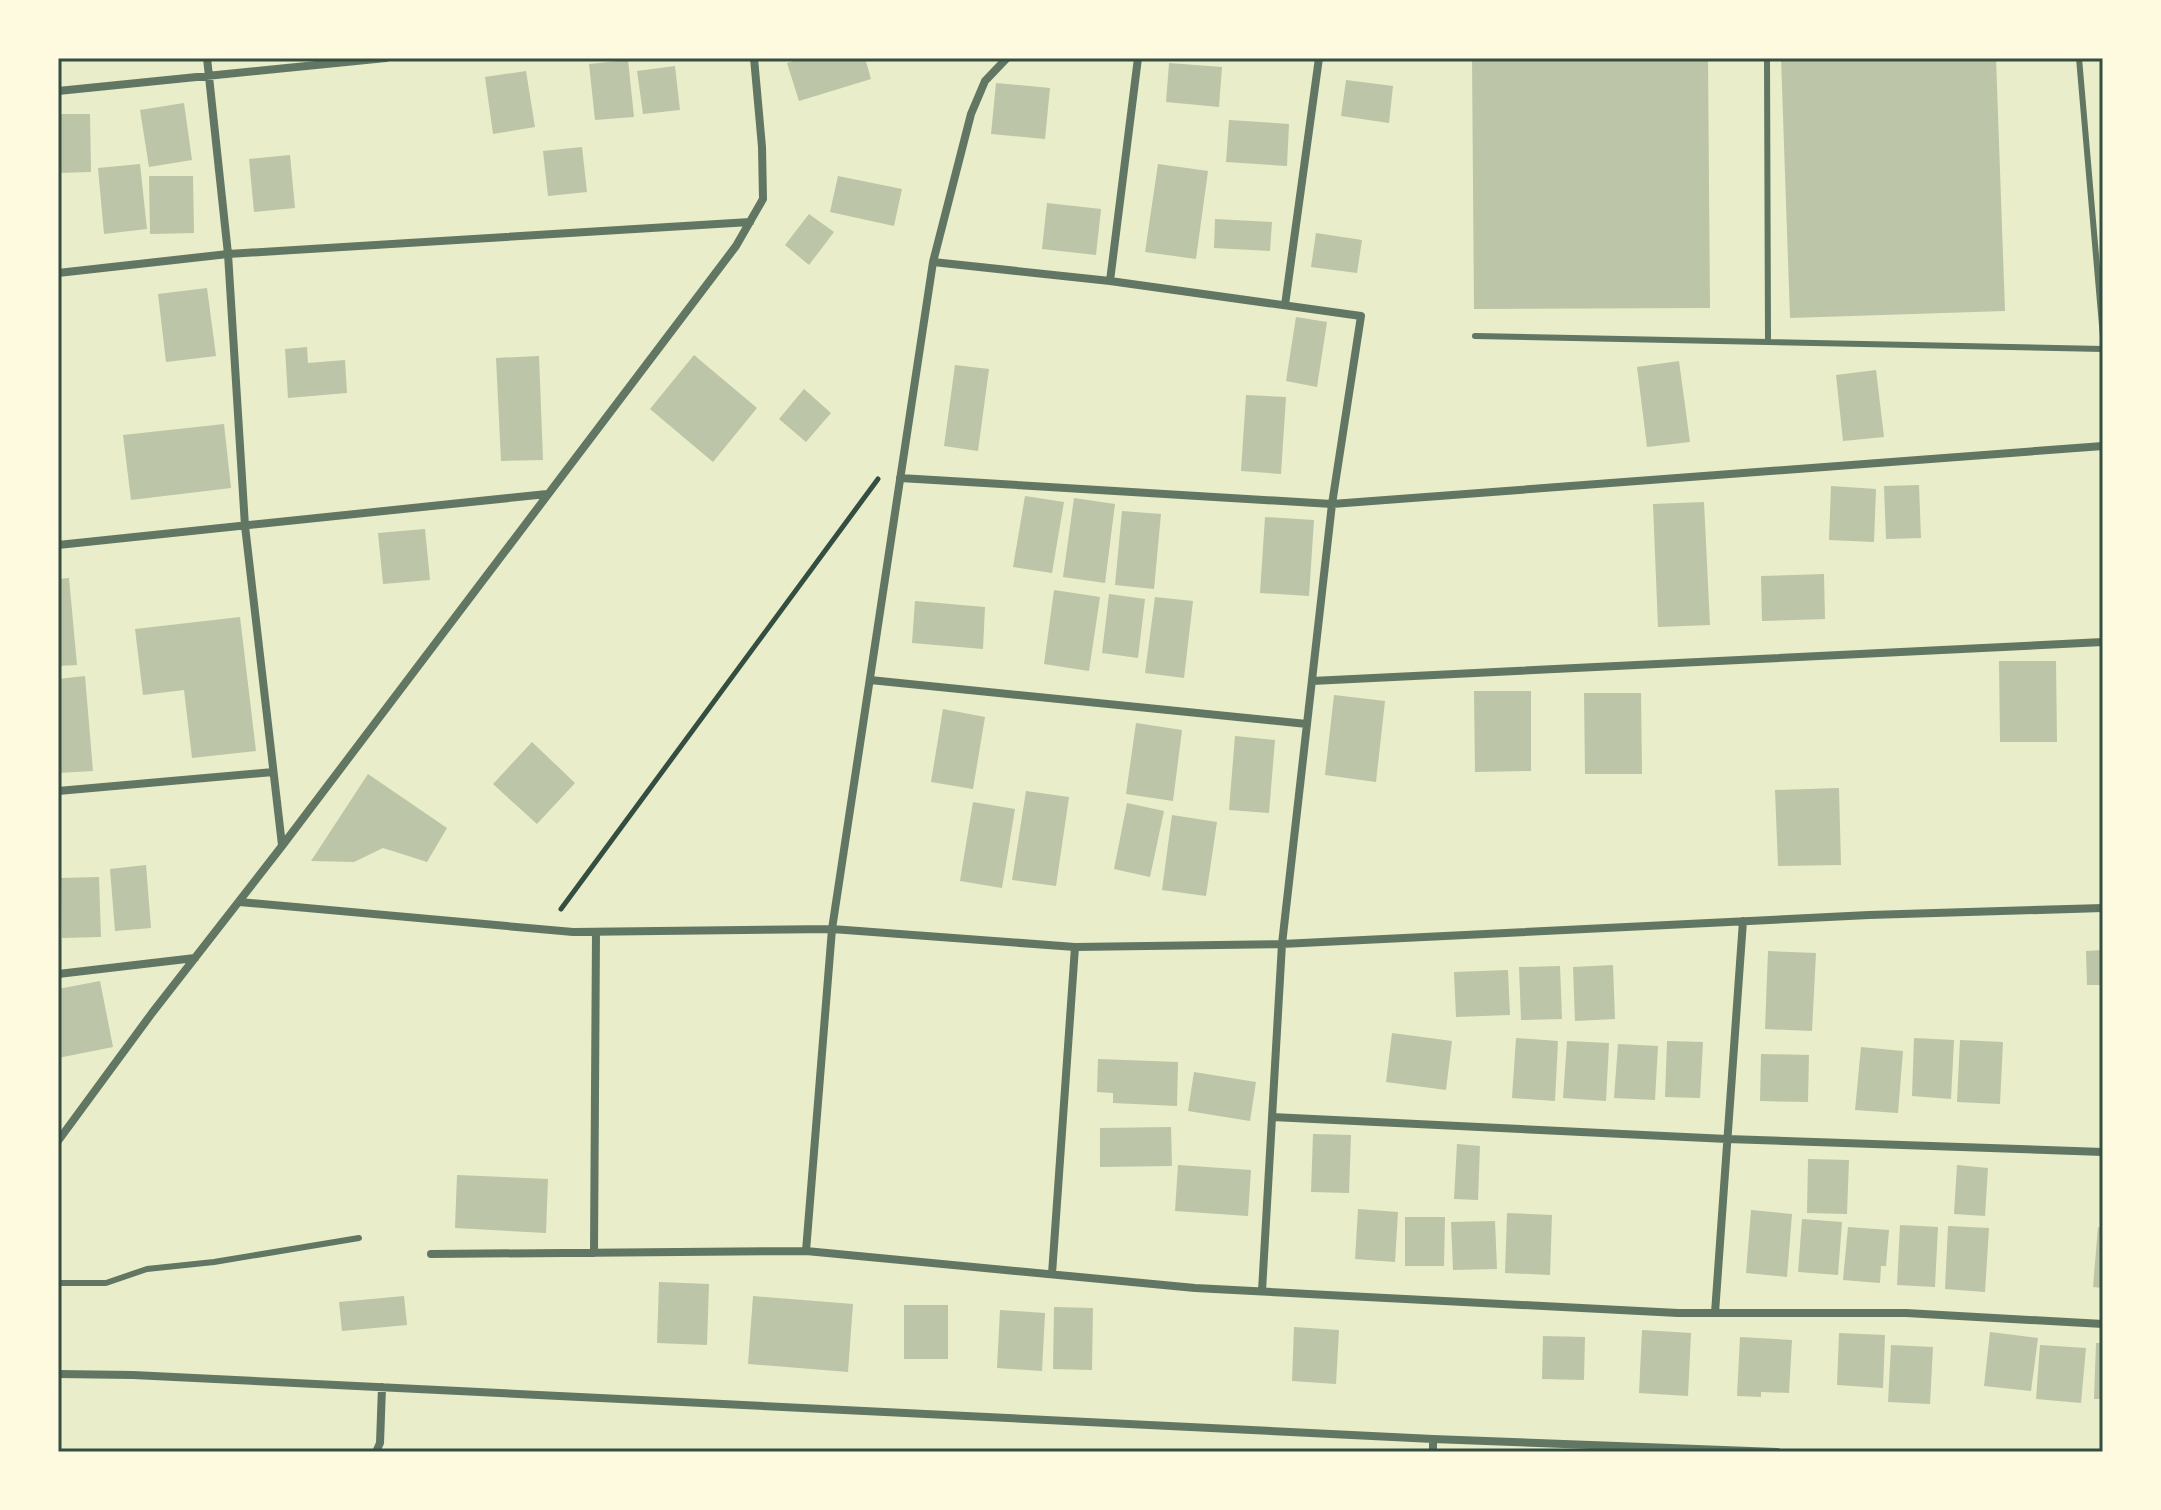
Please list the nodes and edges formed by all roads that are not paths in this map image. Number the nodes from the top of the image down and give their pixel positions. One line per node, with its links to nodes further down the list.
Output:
1 (207, 58): 9 (street)
2 (386, 58): 9 (street)
3 (754, 58): 11 (street)
4 (1007, 58): 13 (street)
5 (1138, 58): 15 (street)
6 (1319, 58): 16 (street)
7 (1767, 58): 19 (lane)
8 (2079, 58): 18 (lane)
9 (208, 75): 10 (street); 12 (street)
10 (58, 91)
11 (750, 222): 12 (street); 23 (street)
12 (228, 254): 14 (street); 25 (street)
13 (933, 262): 15 (street); 22 (street)
14 (58, 273)
15 (1110, 281): 16 (street)
16 (1285, 305): 24 (street)
17 (1475, 336): 19 (lane)
18 (2103, 337)
19 (1768, 342): 20 (lane)
20 (2103, 349)
21 (2103, 446): 24 (street)
22 (900, 478): 24 (street); 28 (street)
23 (547, 494): 25 (street); 33 (street)
24 (1332, 504): 29 (street)
25 (245, 526): 26 (street); 31 (street)
26 (58, 545)
27 (2103, 642): 29 (street)
28 (870, 680): 30 (street); 37 (street)
29 (1312, 681): 30 (street)
30 (1307, 724): 39 (street)
31 (273, 772): 32 (street); 33 (street)
32 (58, 791)
33 (282, 846): 34 (street)
34 (239, 902): 38 (street); 41 (street)
35 (2103, 908): 36 (street)
36 (1743, 921): 39 (street); 44 (street)
37 (832, 929): 38 (street); 40 (street); 48 (street)
38 (596, 932): 49 (street)
39 (1282, 944): 40 (street); 43 (street)
40 (1075, 947): 51 (street)
41 (195, 958): 42 (street); 45 (street)
42 (58, 974)
43 (1272, 1117): 44 (street); 53 (street)
44 (1727, 1139): 46 (street); 54 (street)
45 (58, 1141)
46 (2103, 1152)
47 (359, 1238): 52 (lane)
48 (806, 1251): 49 (street); 51 (street)
49 (594, 1253): 50 (street)
50 (431, 1254)
51 (1052, 1274): 53 (street)
52 (58, 1283)
53 (1262, 1291): 54 (street)
54 (1715, 1313): 55 (street)
55 (2103, 1324)
56 (58, 1374): 57 (street)
57 (382, 1387): 58 (street); 59 (street)
58 (1433, 1439): 60 (street); 61 (street)
59 (376, 1452)
60 (1433, 1452)
61 (1777, 1452)

